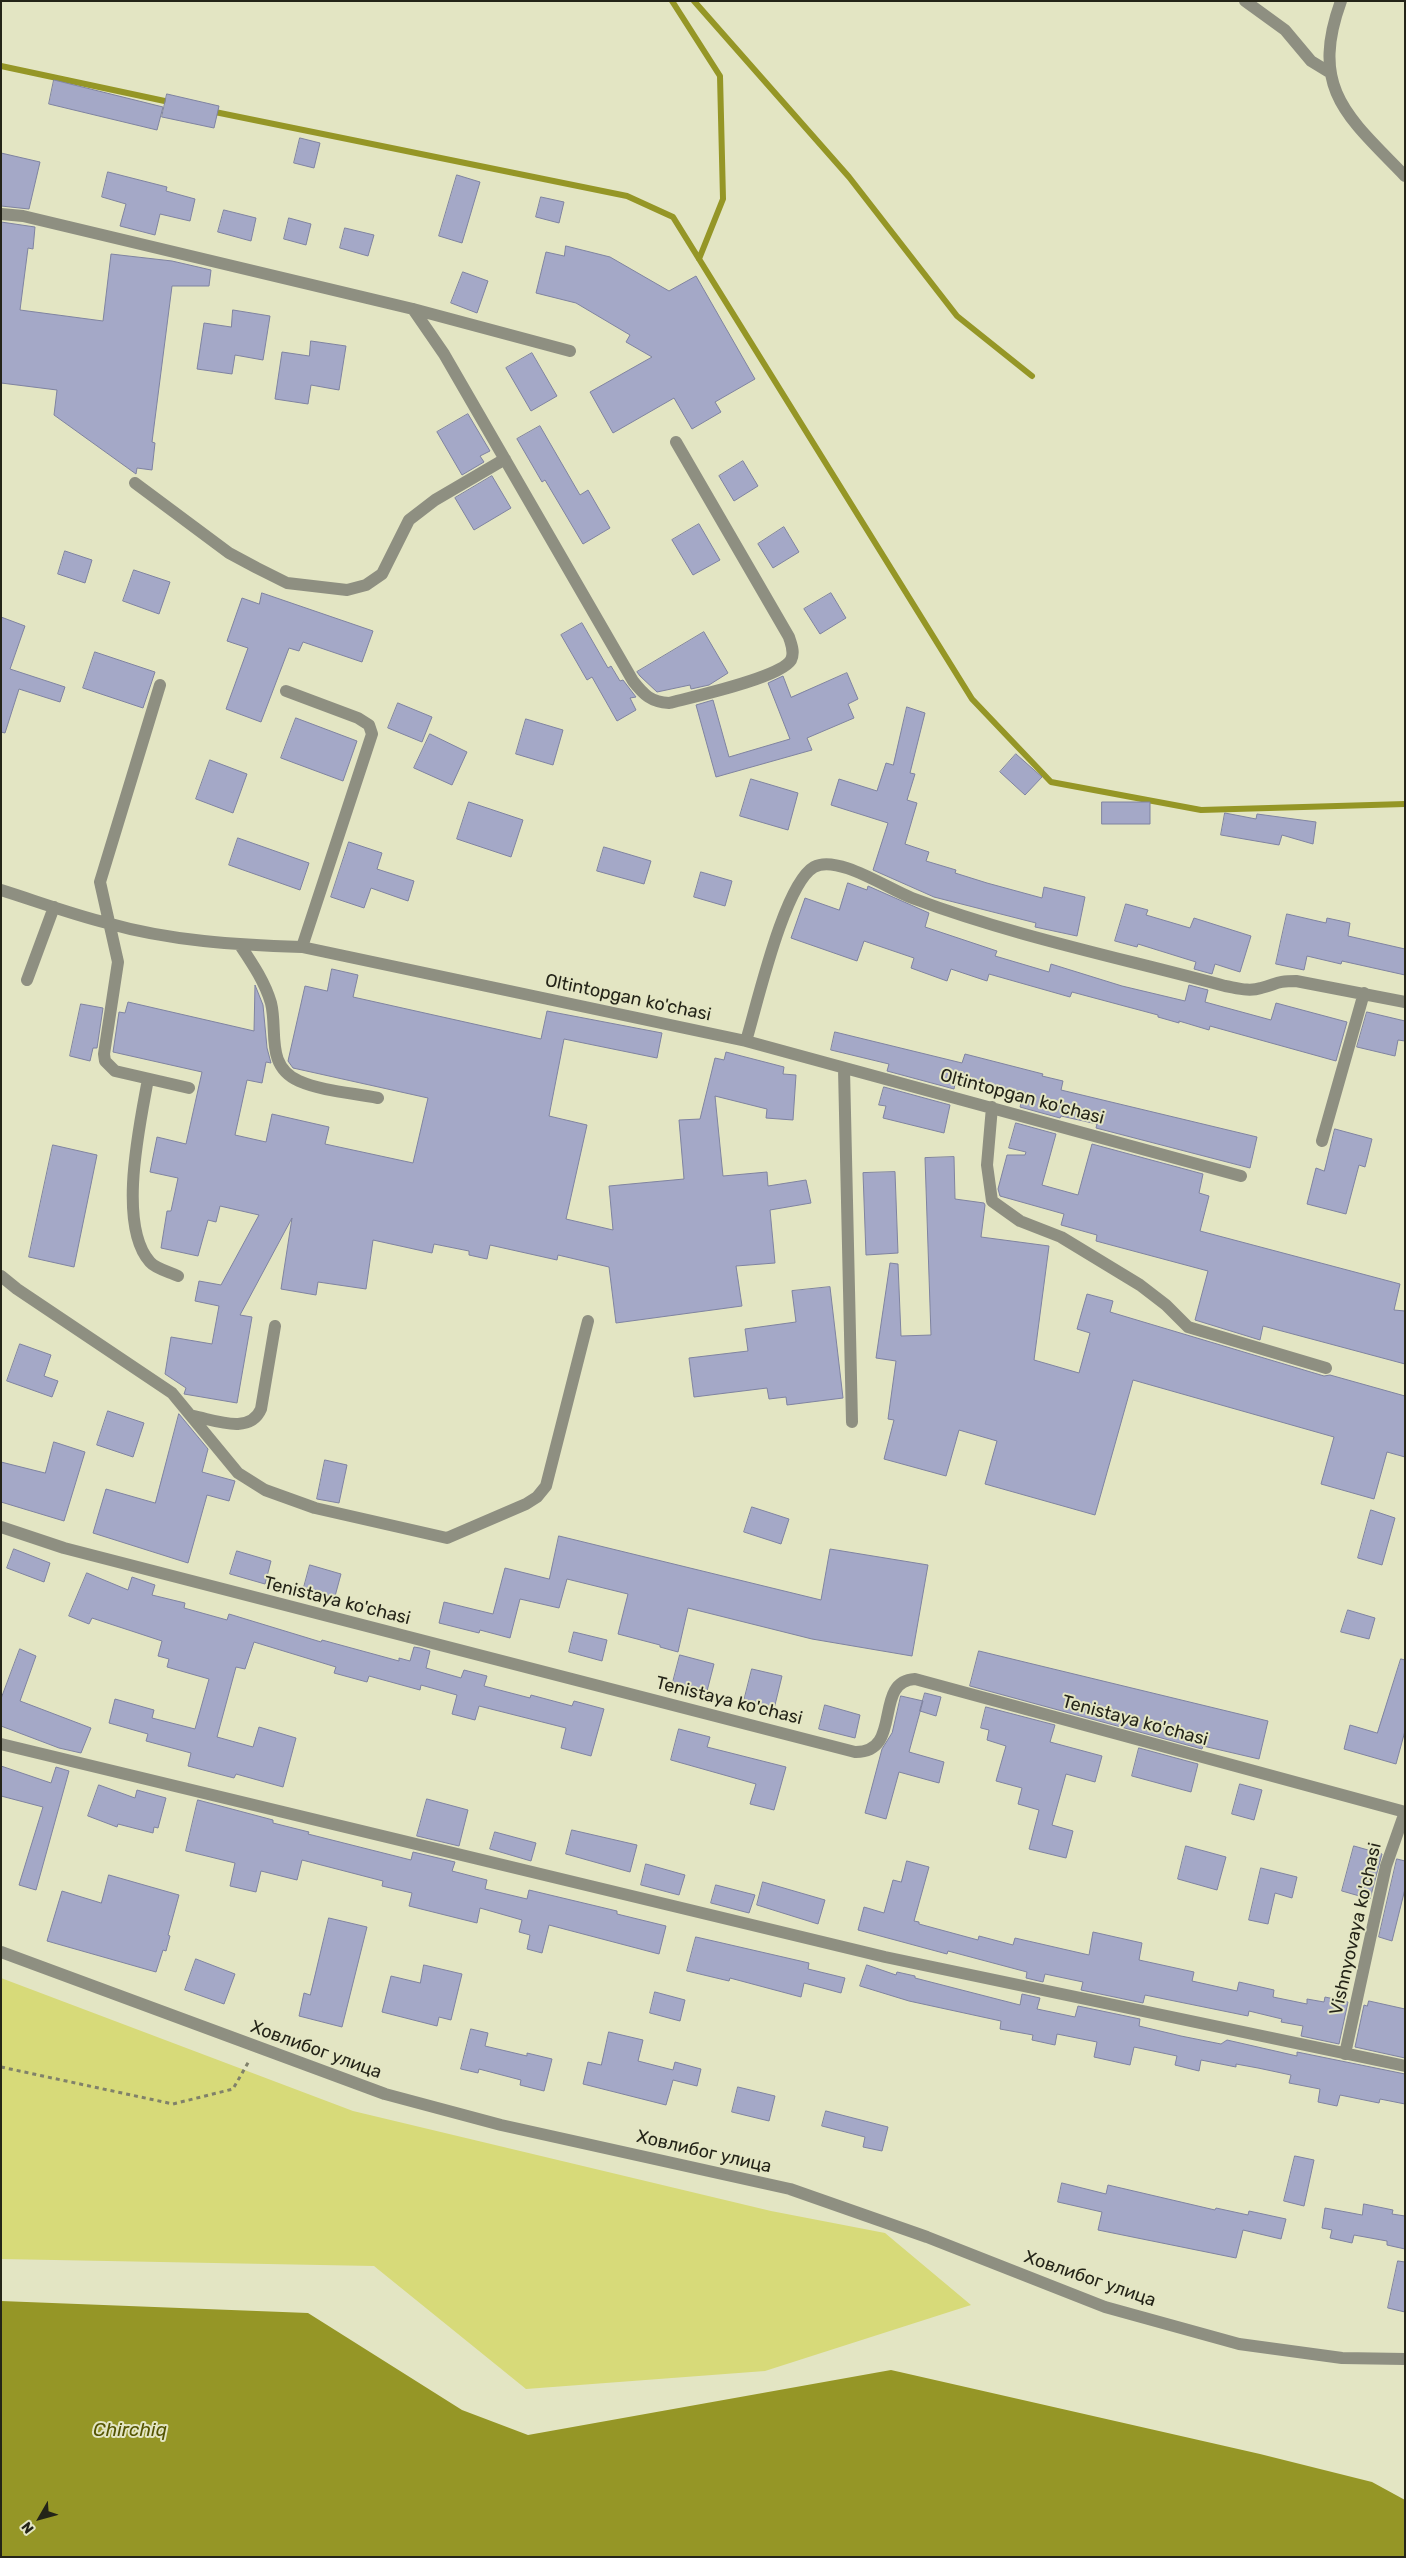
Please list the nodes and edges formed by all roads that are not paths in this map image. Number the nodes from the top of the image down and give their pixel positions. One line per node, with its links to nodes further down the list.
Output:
1 (1246, 1): 3 (street)
2 (1341, 1): 3 (street)
3 (1329, 72): 4 (street)
4 (1405, 176)
5 (1, 214): 6 (street)
6 (413, 309): 7 (street); 9 (street)
7 (570, 351)
8 (676, 442): 9 (street)
9 (505, 459): 10 (street)
10 (135, 483)
11 (160, 686): 15 (street)
12 (286, 691): 17 (street)
13 (1, 890): 14 (street, Oltintopgan ko'chasi)
14 (54, 907): 15 (street, Oltintopgan ko'chasi); 18 (street)
15 (108, 924): 16 (street, Oltintopgan ko'chasi); 23 (street)
16 (240, 945): 17 (street, Oltintopgan ko'chasi); 25 (street)
17 (302, 947): 21 (street, Oltintopgan ko'chasi)
18 (27, 980)
19 (1364, 993): 20 (street); 21 (street); 27 (street)
20 (1405, 1002)
21 (746, 1041): 22 (street, Oltintopgan ko'chasi)
22 (844, 1068): 26 (street, Oltintopgan ko'chasi); 35 (street)
23 (148, 1079): 24 (street); 30 (street)
24 (189, 1088)
25 (378, 1098)
26 (992, 1107): 28 (street, Oltintopgan ko'chasi); 33 (street)
27 (1322, 1141)
28 (1241, 1176)
29 (1, 1276): 34 (street)
30 (178, 1276)
31 (588, 1321): 34 (street)
32 (276, 1326): 34 (street)
33 (1326, 1368)
34 (193, 1416)
35 (852, 1422)
36 (1, 1527): 38 (street, Tenistaya ko'chasi)
37 (1, 1744): 40 (street)
38 (1405, 1812): 40 (street, Vishnyovaya ko'chasi)
39 (1, 1952): 42 (street, Ховлибог улица)
40 (1345, 2054): 41 (street)
41 (1405, 2066)
42 (1405, 2359)

